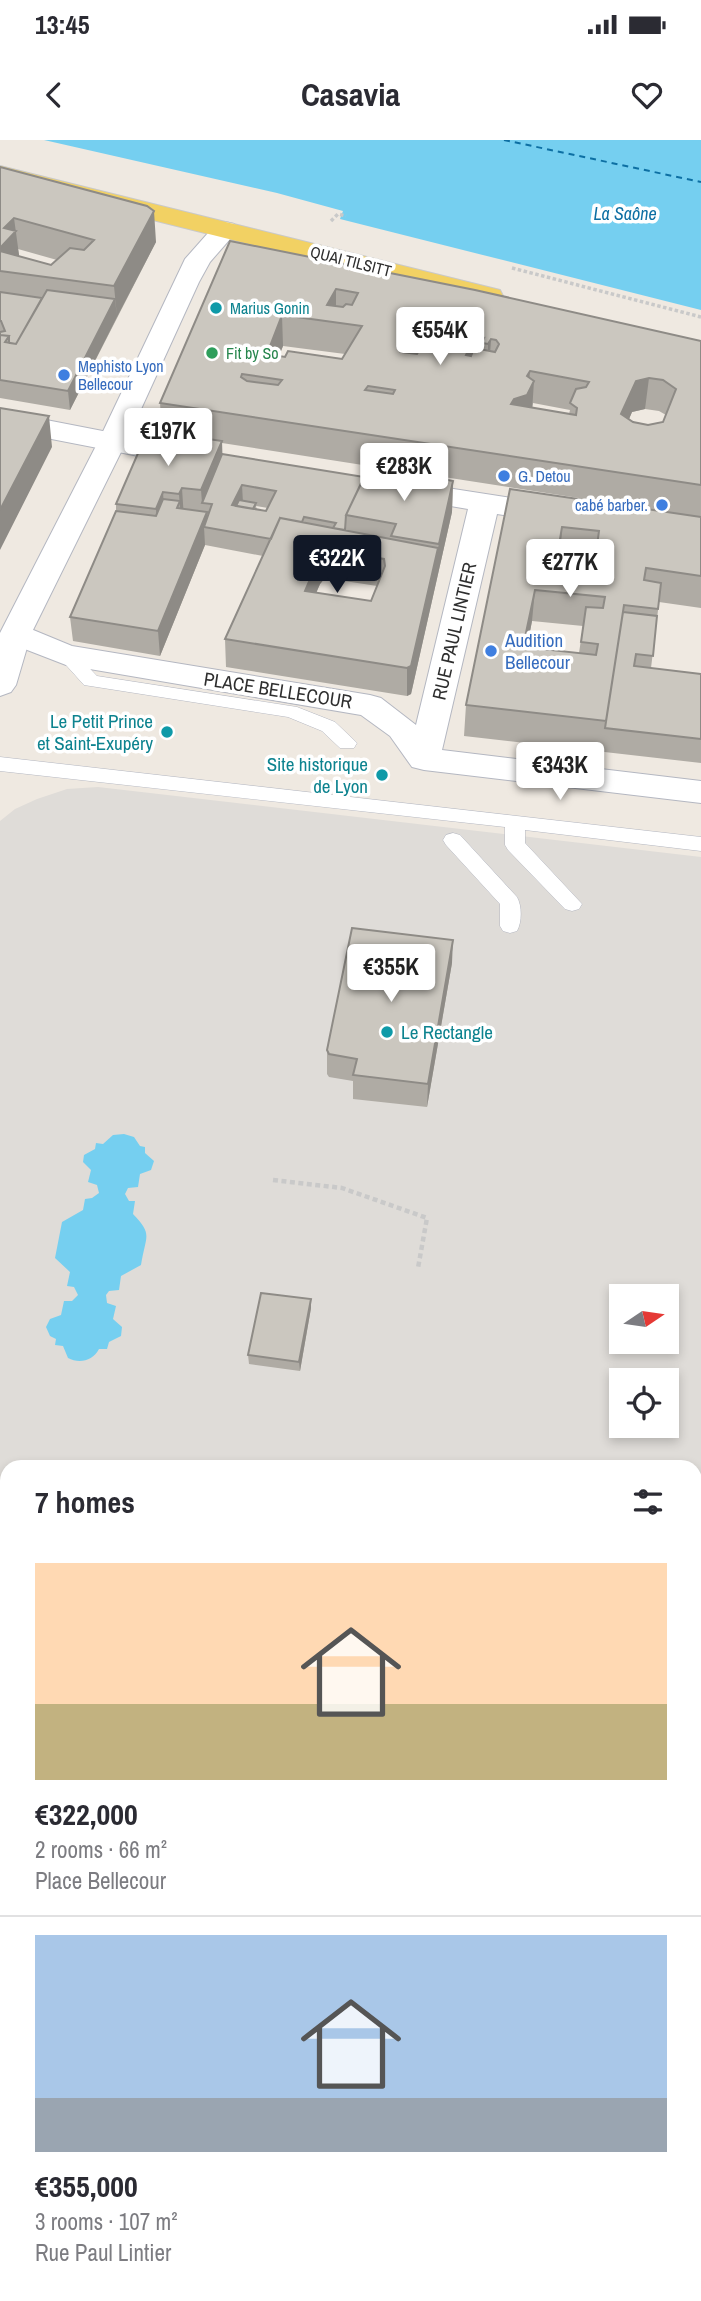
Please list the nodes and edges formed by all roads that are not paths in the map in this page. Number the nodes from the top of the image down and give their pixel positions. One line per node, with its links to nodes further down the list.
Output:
1 (0, 174): 2 (main road, QUAI TILSITT)
2 (225, 230): 3 (main road, QUAI TILSITT); 5 (street)
3 (516, 303)
4 (0, 420): 5 (street)
5 (112, 442): 6 (street); 10 (street)
6 (211, 460)
7 (375, 486): 8 (street)
8 (484, 504): 9 (street); 14 (street, RUE PAUL LINTIER)
9 (578, 517)
10 (15, 634): 11 (street, PLACE BELLECOUR); 12 (street)
11 (66, 655): 13 (lane); 14 (street, PLACE BELLECOUR)
12 (0, 685)
13 (347, 743)
14 (425, 759): 16 (street)
15 (0, 764): 17 (lane)
16 (701, 792)
17 (515, 822): 19 (lane); 20 (lane)
18 (453, 840): 21 (lane)
19 (701, 844)
20 (572, 904)
21 (510, 926)

